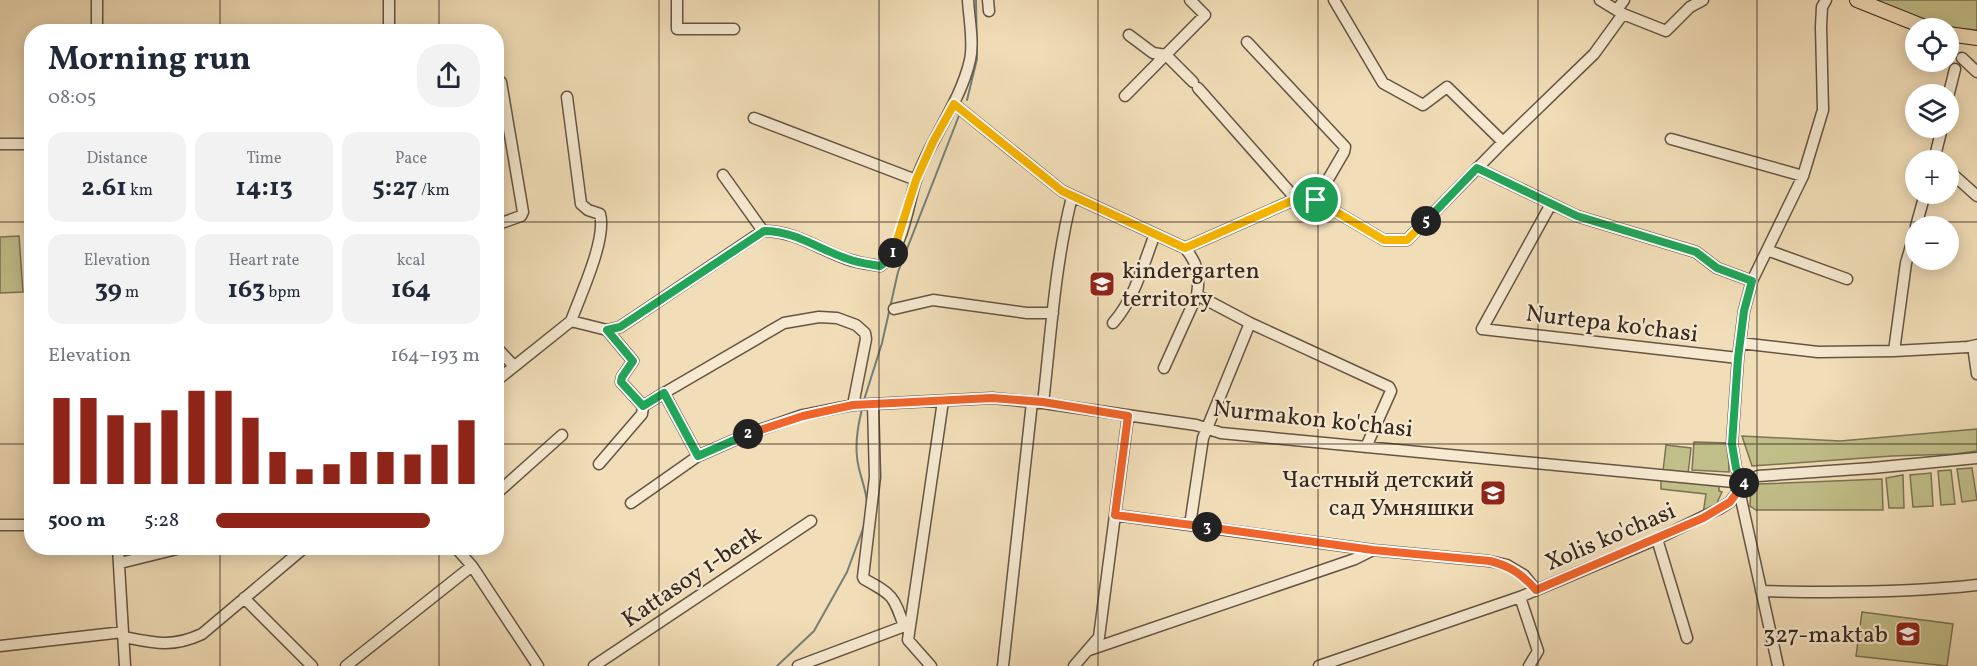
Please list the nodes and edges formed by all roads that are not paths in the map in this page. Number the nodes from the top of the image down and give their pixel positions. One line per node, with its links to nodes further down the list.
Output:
1 (97, 0): 14 (street)
2 (389, 0): 15 (street)
3 (676, 0): 16 (street)
4 (968, 0): 27 (street)
5 (1190, 0): 21 (street)
6 (1334, 0): 30 (street)
7 (1600, 0): 12 (street)
8 (1623, 0): 12 (street)
9 (1703, 0): 12 (street)
10 (1826, 0): 35 (street)
11 (1857, 0): 13 (main road)
12 (1620, 12): 30 (street)
13 (1905, 19)
14 (97, 24)
15 (389, 24)
16 (734, 29)
17 (1129, 35): 21 (street)
18 (1959, 36): 19 (main road)
19 (1977, 38)
20 (1247, 42): 41 (street)
21 (1166, 55): 24 (street); 40 (street)
22 (1962, 58): 23 (street)
23 (1977, 72)
24 (1125, 96)
25 (567, 97): 54 (street)
26 (504, 100): 43 (street)
27 (954, 104): 36 (street); 39 (street)
28 (754, 118): 36 (street)
29 (1671, 139): 35 (street)
30 (1503, 142): 33 (street)
31 (0, 144): 32 (street)
32 (24, 144)
33 (1477, 168): 41 (street); 42 (street)
34 (723, 175): 44 (street)
35 (1803, 176): 47 (street)
36 (916, 180): 44 (street)
37 (1959, 180): 38 (street)
38 (1977, 196)
39 (1072, 197): 45 (street); 53 (street)
40 (1296, 199): 41 (street); 46 (street)
41 (1316, 200)
42 (1551, 204): 50 (street); 62 (street, Nurtepa ko'chasi)
43 (504, 222)
44 (764, 231): 57 (street)
45 (1155, 234): 46 (street); 55 (street)
46 (1185, 248): 51 (street)
47 (1767, 250): 49 (street); 50 (street)
48 (1905, 270): 60 (street)
49 (1848, 279)
50 (1752, 281): 58 (street)
51 (1197, 295): 56 (street); 64 (street)
52 (894, 309): 53 (street)
53 (1053, 313): 69 (street)
54 (571, 321): 57 (street); 63 (street)
55 (1113, 323)
56 (1250, 323): 74 (street); 76 (street)
57 (607, 330): 72 (street)
58 (1740, 343): 60 (street); 62 (street)
59 (1976, 349): 60 (street); 66 (street)
60 (1894, 351)
61 (504, 355): 63 (street)
62 (1738, 358): 80 (street)
63 (514, 366): 65 (street)
64 (1164, 368)
65 (504, 374)
66 (1977, 374)
67 (664, 393): 70 (street); 72 (street); 77 (street)
68 (943, 401): 69 (street, Nurmakon ko'chasi); 71 (street, Nurmakon ko'chasi); 101 (street)
69 (1037, 402): 73 (street, Nurmakon ko'chasi); 113 (street)
70 (853, 405): 71 (street, Nurmakon ko'chasi); 77 (street, Nurmakon ko'chasi)
71 (873, 405): 101 (street)
72 (643, 406): 79 (street)
73 (1128, 416): 74 (street, Nurmakon ko'chasi); 83 (street)
74 (1206, 430): 76 (street, Nurmakon ko'chasi); 87 (street)
75 (562, 435): 81 (street)
76 (1366, 447): 80 (street, Nurmakon ko'chasi)
77 (698, 456): 82 (street, Nurmakon ko'chasi)
78 (1977, 458): 80 (street, Nurmakon ko'chasi)
79 (599, 464)
80 (1742, 486): 88 (street, Xolis ko'chasi); 98 (street)
81 (504, 487)
82 (631, 503)
83 (1115, 515): 87 (street); 105 (street)
84 (811, 521): 110 (street, Kattasoy 1-berk)
85 (0, 525): 86 (street)
86 (24, 525)
87 (1190, 525): 89 (street)
88 (1657, 538): 97 (street, Xolis ko'chasi); 103 (street)
89 (1373, 550): 97 (street); 105 (street)
90 (119, 555): 94 (street)
91 (153, 555): 94 (street)
92 (296, 555): 100 (street)
93 (462, 555): 95 (street)
94 (120, 563): 102 (street)
95 (472, 566): 108 (street); 109 (street)
96 (1977, 585): 98 (street)
97 (1536, 590): 99 (street, Xolis ko'chasi)
98 (1761, 591): 117 (street)
99 (1520, 597): 115 (street, Xolis ko'chasi); 116 (street)
100 (244, 598): 102 (street); 106 (street)
101 (907, 625): 111 (street); 112 (street)
102 (124, 635): 104 (street); 107 (street)
103 (1687, 638)
104 (0, 646)
105 (1089, 650): 114 (street)
106 (309, 665)
107 (125, 666)
108 (346, 666)
109 (538, 666)
110 (594, 666)
111 (798, 666)
112 (931, 666)
113 (1004, 666)
114 (1074, 666)
115 (1319, 666)
116 (1529, 666)
117 (1778, 666)

